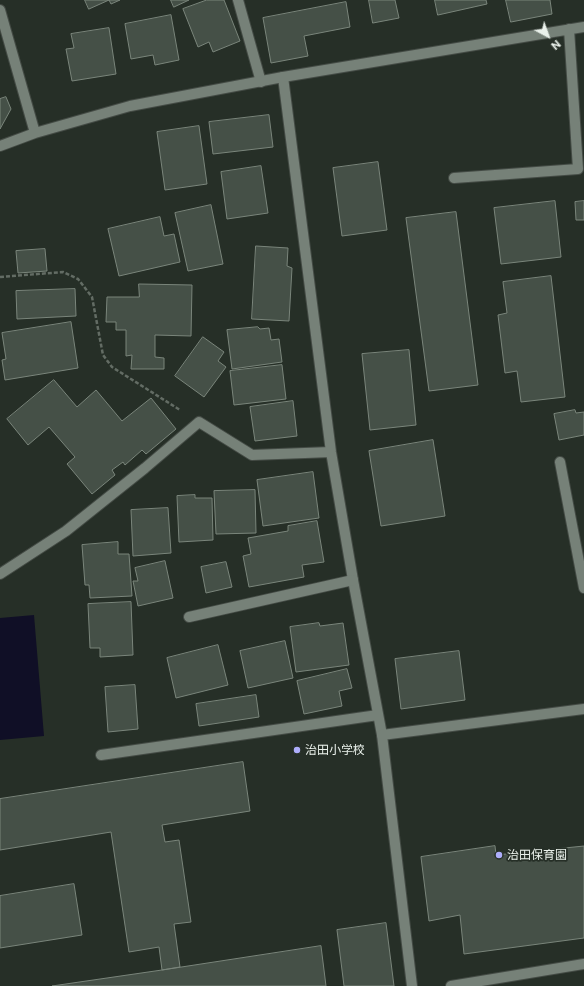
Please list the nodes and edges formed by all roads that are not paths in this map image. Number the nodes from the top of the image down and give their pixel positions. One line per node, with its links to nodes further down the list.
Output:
1 (238, 0): 6 (street)
2 (0, 10): 7 (street)
3 (584, 27): 4 (street)
4 (570, 30): 5 (street); 9 (street)
5 (283, 77): 6 (street); 10 (street)
6 (261, 82): 7 (street)
7 (35, 132): 8 (street)
8 (0, 146)
9 (454, 178)
10 (332, 452): 12 (street); 13 (street)
11 (560, 462): 14 (street)
12 (0, 574)
13 (353, 580): 15 (street); 17 (street)
14 (584, 588)
15 (189, 617)
16 (584, 709): 18 (street)
17 (378, 715): 18 (street); 19 (street)
18 (382, 734): 21 (street)
19 (101, 755)
20 (584, 964): 22 (street)
21 (412, 986)
22 (451, 986)

